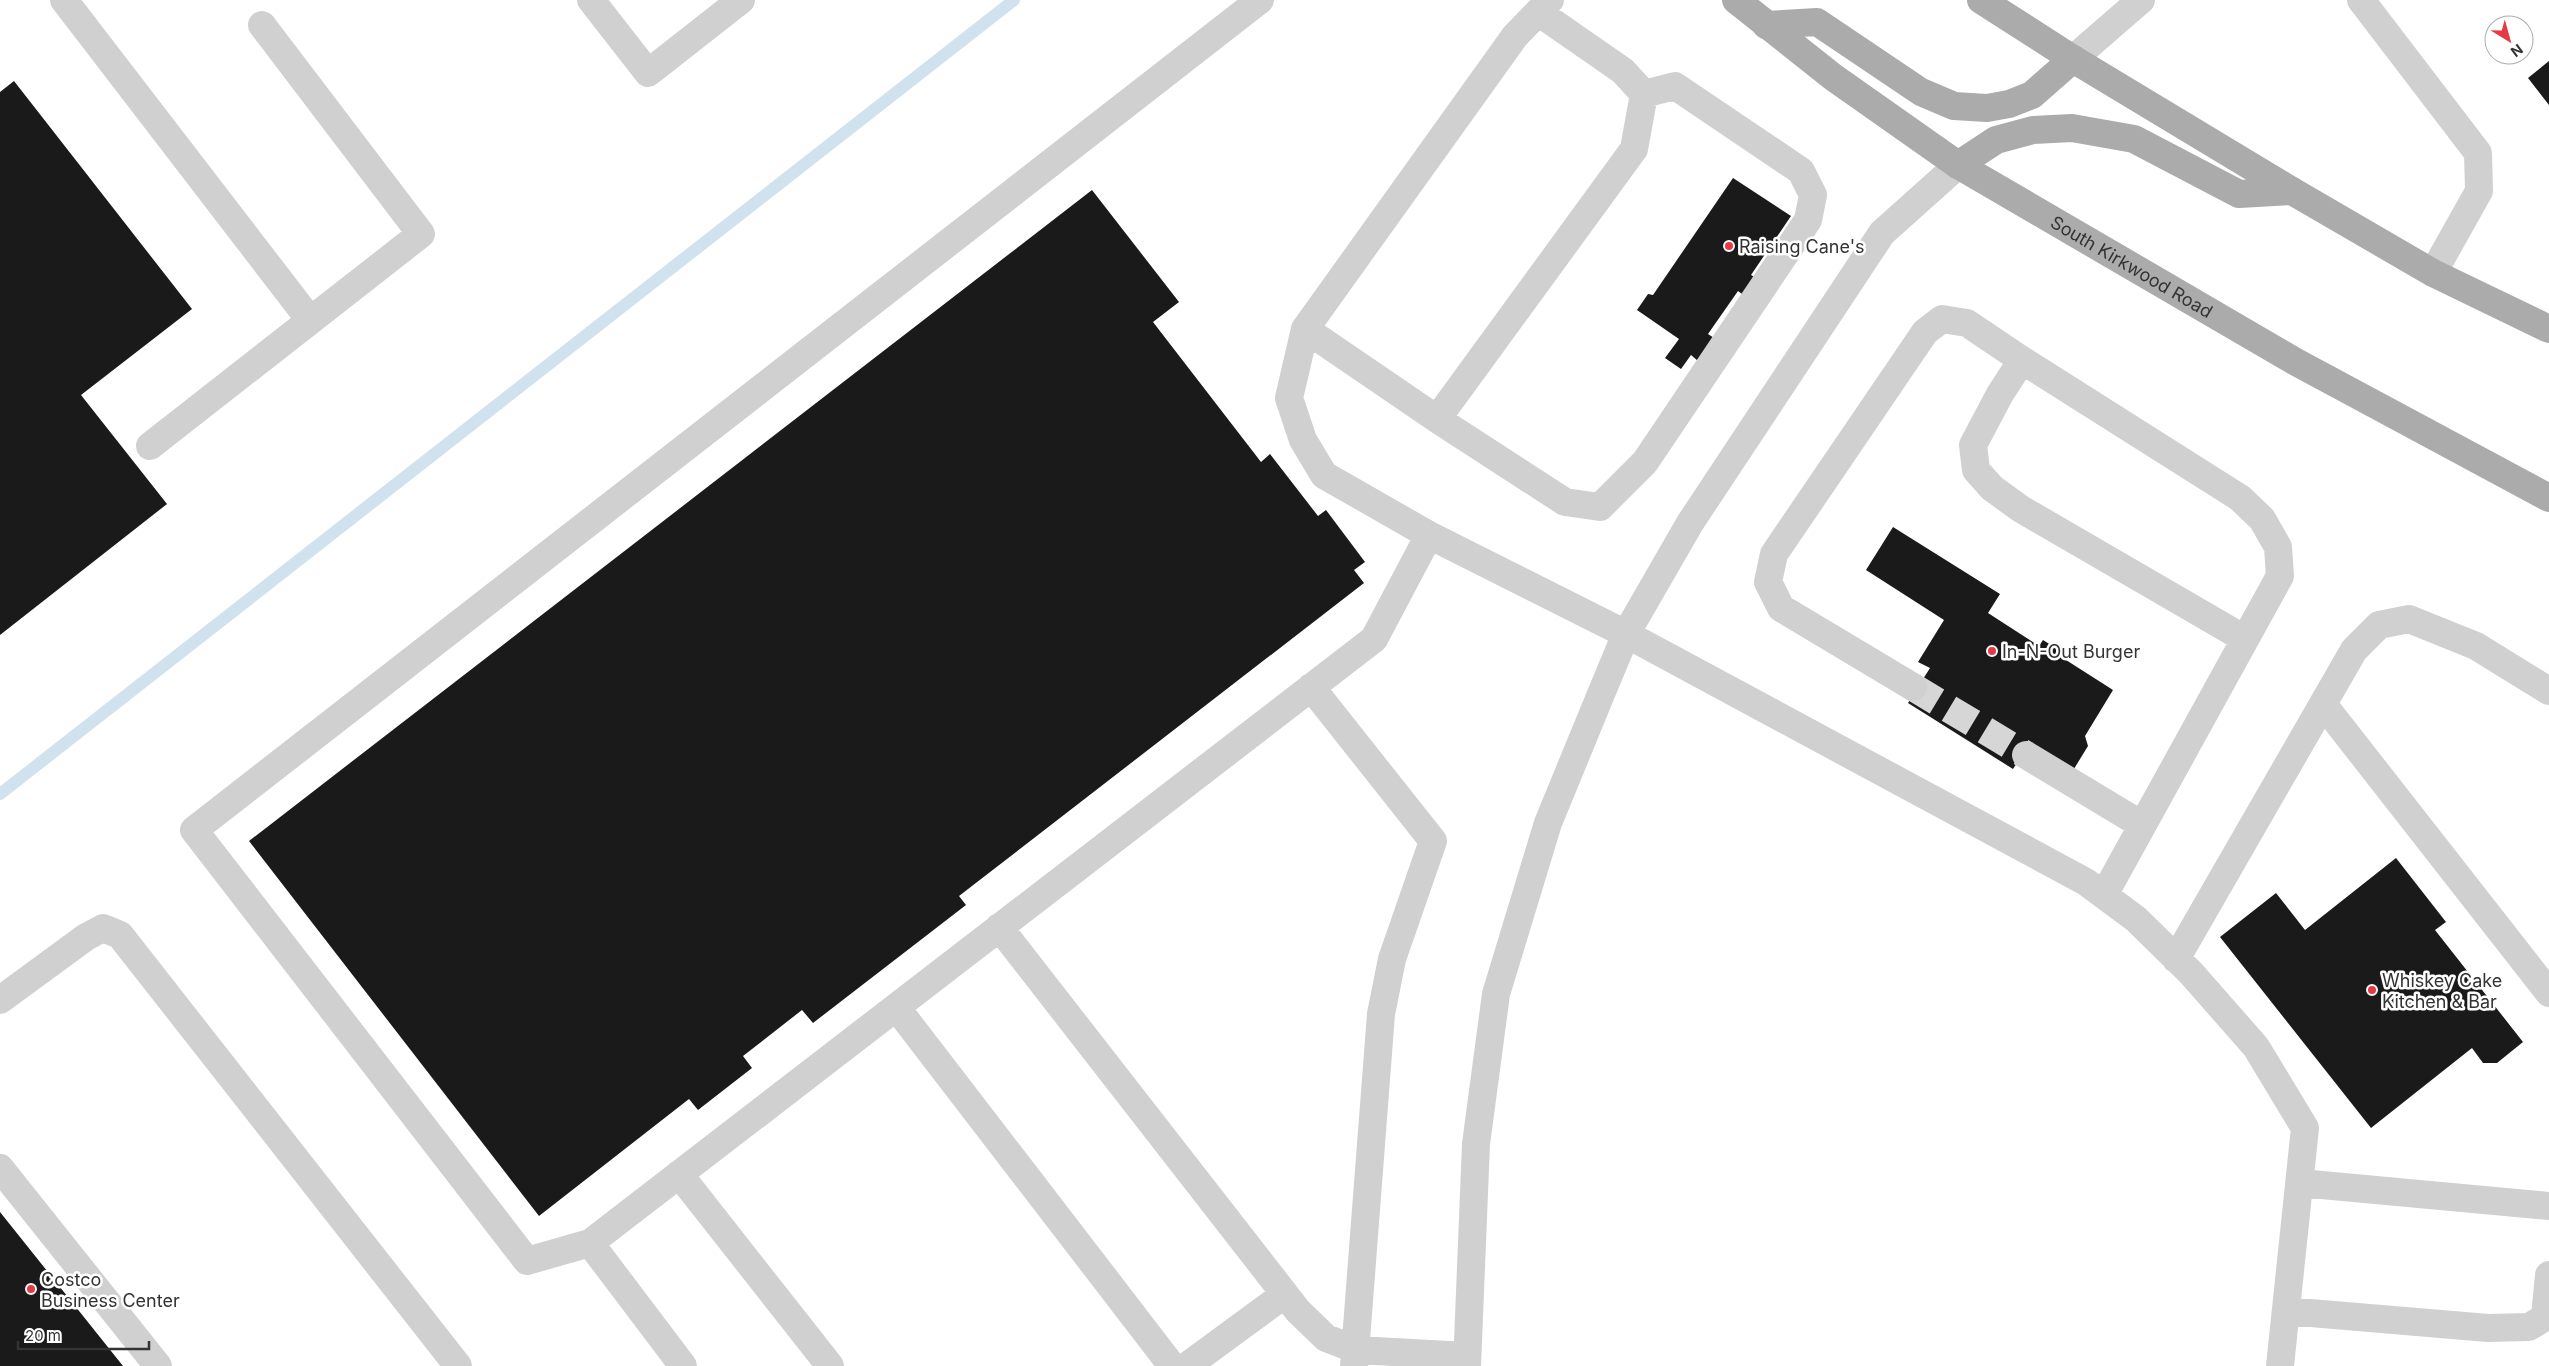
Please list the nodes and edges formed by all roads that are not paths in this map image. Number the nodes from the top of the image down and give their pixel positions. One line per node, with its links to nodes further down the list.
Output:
1 (64, 0): 17 (lane)
2 (591, 0): 3 (lane)
3 (741, 0)
4 (1260, 0): 43 (lane)
5 (1736, 0): 11 (main road, South Kirkwood Road)
6 (1981, 0): 12 (main road)
7 (2141, 0): 12 (lane)
8 (2361, 0): 16 (lane)
9 (1544, 6): 13 (lane); 19 (lane)
10 (262, 25): 17 (lane)
11 (1766, 25): 12 (main road); 14 (main road, South Kirkwood Road)
12 (2073, 59): 15 (main road)
13 (1644, 94): 21 (lane); 21 (lane)
14 (1958, 165): 15 (main road); 23 (main road, South Kirkwood Road); 25 (lane)
15 (2292, 191): 16 (main road)
16 (2433, 273): 18 (main road)
17 (310, 320): 22 (lane)
18 (2549, 329)
19 (1305, 330): 21 (lane); 24 (lane)
20 (2022, 360): 26 (lane); 26 (lane); 28 (lane)
21 (1437, 419)
22 (150, 446)
23 (2549, 498)
24 (1429, 535): 25 (lane); 27 (lane)
25 (1626, 634): 33 (lane); 48 (lane)
26 (2245, 639): 32 (lane)
27 (1311, 687): 34 (lane); 47 (lane)
28 (1913, 687)
29 (2549, 691): 30 (lane)
30 (2323, 704): 35 (lane); 36 (lane)
31 (2026, 755): 32 (lane)
32 (2142, 825): 33 (lane)
33 (2104, 895): 35 (lane)
34 (999, 927): 38 (lane); 45 (lane)
35 (2176, 959): 41 (lane)
36 (2549, 993)
37 (0, 1000): 50 (lane)
38 (896, 1007): 40 (lane); 53 (lane)
39 (0, 1168): 49 (lane)
40 (679, 1174): 43 (lane); 52 (lane)
41 (2300, 1183): 42 (lane); 46 (lane)
42 (2549, 1206)
43 (590, 1243): 51 (lane)
44 (2549, 1275): 46 (lane)
45 (1285, 1294): 47 (lane); 54 (lane)
46 (2286, 1311): 55 (lane)
47 (1356, 1358): 48 (lane)
48 (1467, 1361)
49 (158, 1366)
50 (458, 1366)
51 (683, 1366)
52 (830, 1366)
53 (1172, 1366)
54 (1187, 1366)
55 (2280, 1366)

